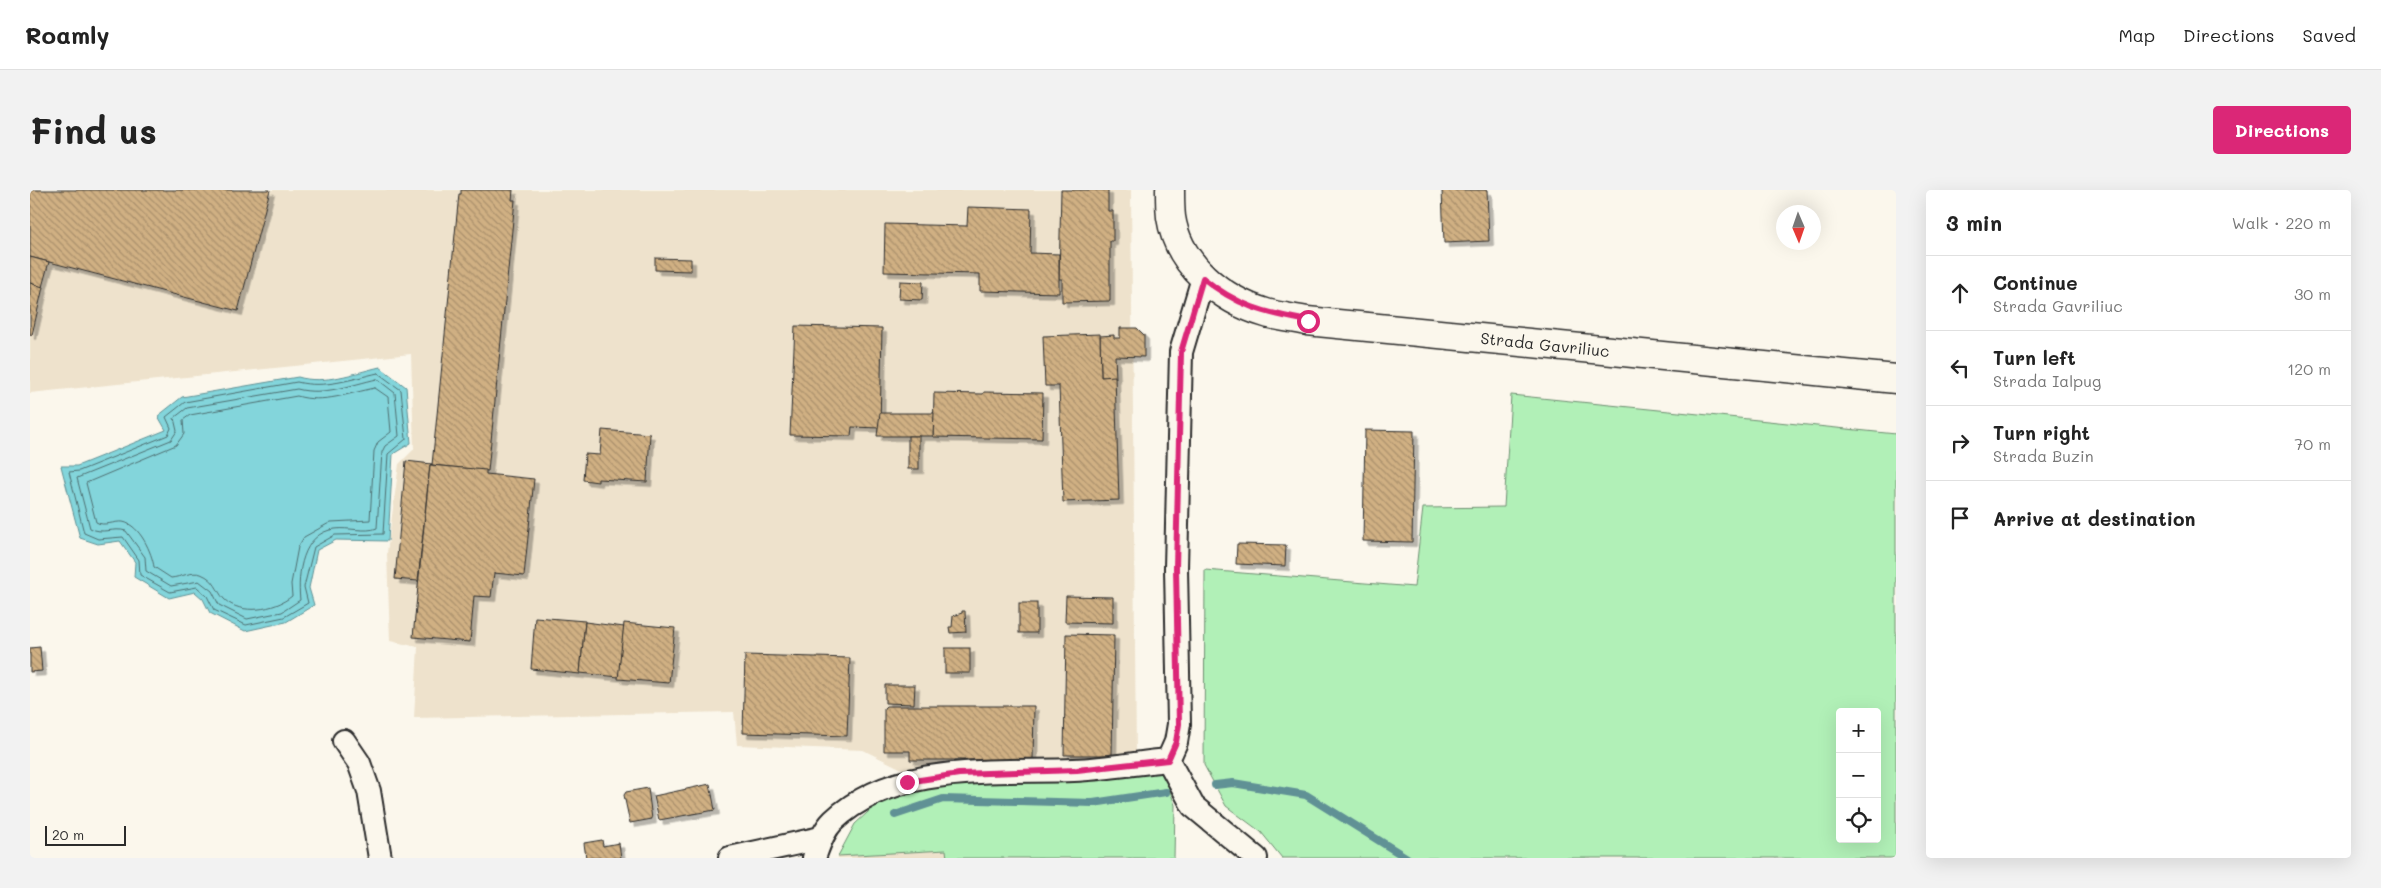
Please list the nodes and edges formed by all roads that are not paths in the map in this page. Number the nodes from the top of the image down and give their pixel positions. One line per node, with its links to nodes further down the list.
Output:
1 (1170, 190): 2 (street, Strada Gavriliuc)
2 (1203, 278): 3 (street, Strada Gavriliuc); 5 (street)
3 (1896, 379)
4 (344, 741): 7 (street)
5 (1168, 760): 6 (street); 9 (street)
6 (818, 848): 8 (street)
7 (380, 858)
8 (730, 858)
9 (1256, 858)

